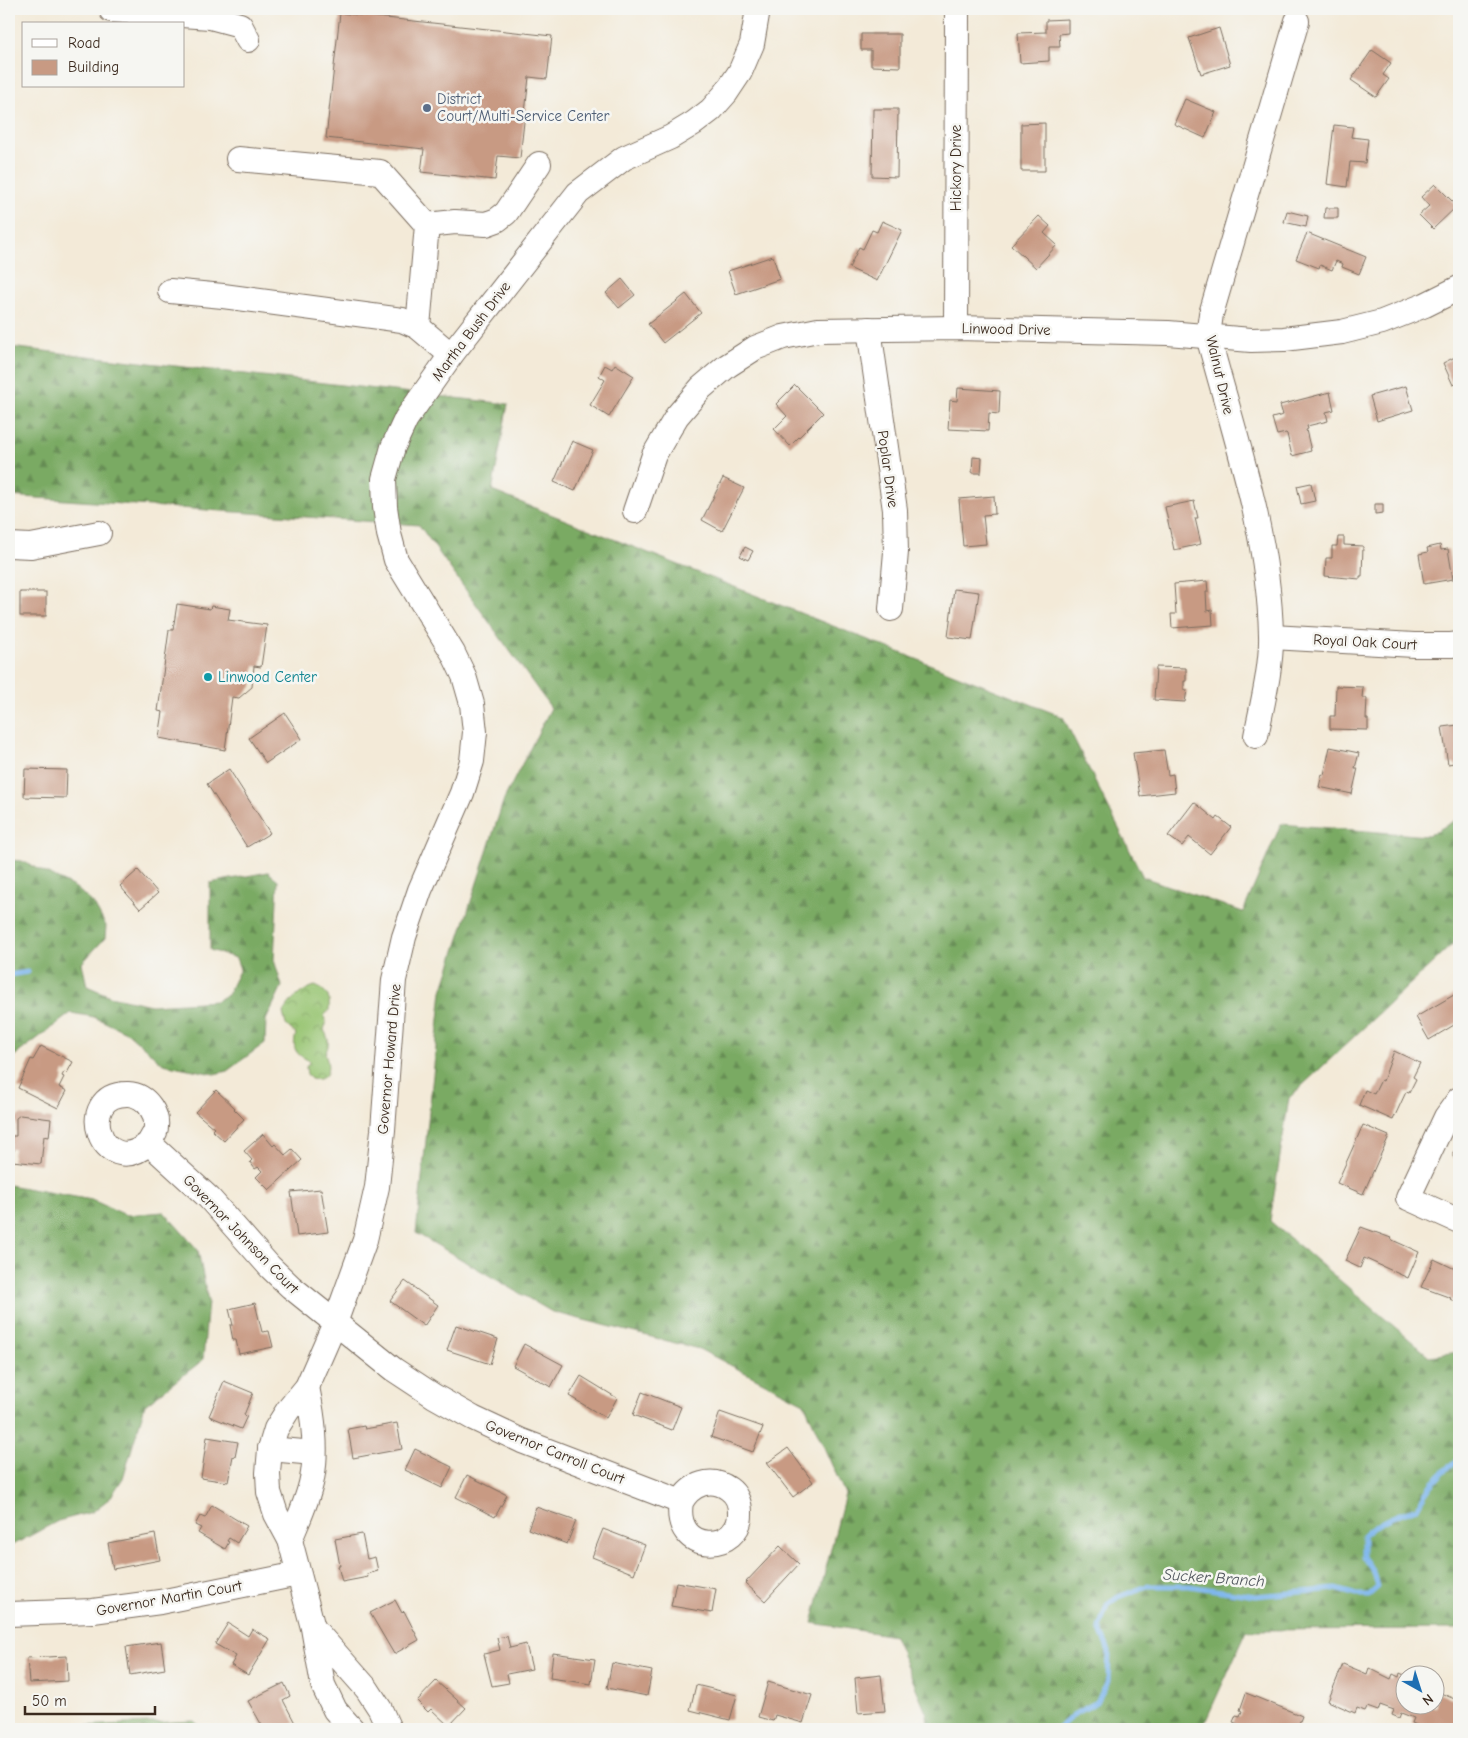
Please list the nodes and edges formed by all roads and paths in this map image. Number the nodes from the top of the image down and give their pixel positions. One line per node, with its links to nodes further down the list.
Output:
1 (758, 9): 15 (street, Martha Bush Drive)
2 (957, 9): 12 (street, Hickory Drive)
3 (111, 10): 5 (street)
4 (1297, 21): 14 (street, Walnut Drive)
5 (248, 40)
6 (238, 159): 8 (street)
7 (538, 164): 8 (street)
8 (428, 225): 11 (street)
9 (1459, 288): 14 (street, Linwood Drive)
10 (170, 291): 11 (street)
11 (418, 327): 15 (street)
12 (956, 328): 13 (street, Linwood Drive); 14 (street, Linwood Drive)
13 (869, 329): 16 (street, Linwood Drive); 19 (street, Poplar Drive)
14 (1208, 336): 20 (street, Walnut Drive)
15 (451, 355): 22 (street, Martha Bush Drive)
16 (635, 511)
17 (99, 533): 18 (street)
18 (9, 545)
19 (891, 609)
20 (1272, 637): 21 (street, Royal Oak Court); 23 (street, Walnut Drive)
21 (1459, 644)
22 (475, 732): 27 (street, Governor Howard Drive)
23 (1256, 736)
24 (1459, 1099): 26 (street)
25 (149, 1142): 27 (street, Governor Johnson Court)
26 (1459, 1221)
27 (335, 1323): 28 (street, Governor Howard Drive); 31 (street, Governor Carroll Court)
28 (308, 1387): 29 (street, Governor Howard Drive); 30 (street)
29 (270, 1449): 30 (street); 32 (street, Governor Howard Drive)
30 (314, 1453): 32 (street)
31 (682, 1502)
32 (290, 1540): 33 (street, Governor Howard Drive)
33 (298, 1574): 34 (street, Governor Martin Court); 35 (street, Governor Howard Drive)
34 (9, 1614)
35 (313, 1628): 36 (street, Governor Howard Drive); 37 (street, Governor Howard Drive)
36 (366, 1689): 37 (street); 39 (street, Governor Howard Drive)
37 (335, 1710): 38 (street, Governor Howard Drive)
38 (352, 1729)
39 (389, 1729)

